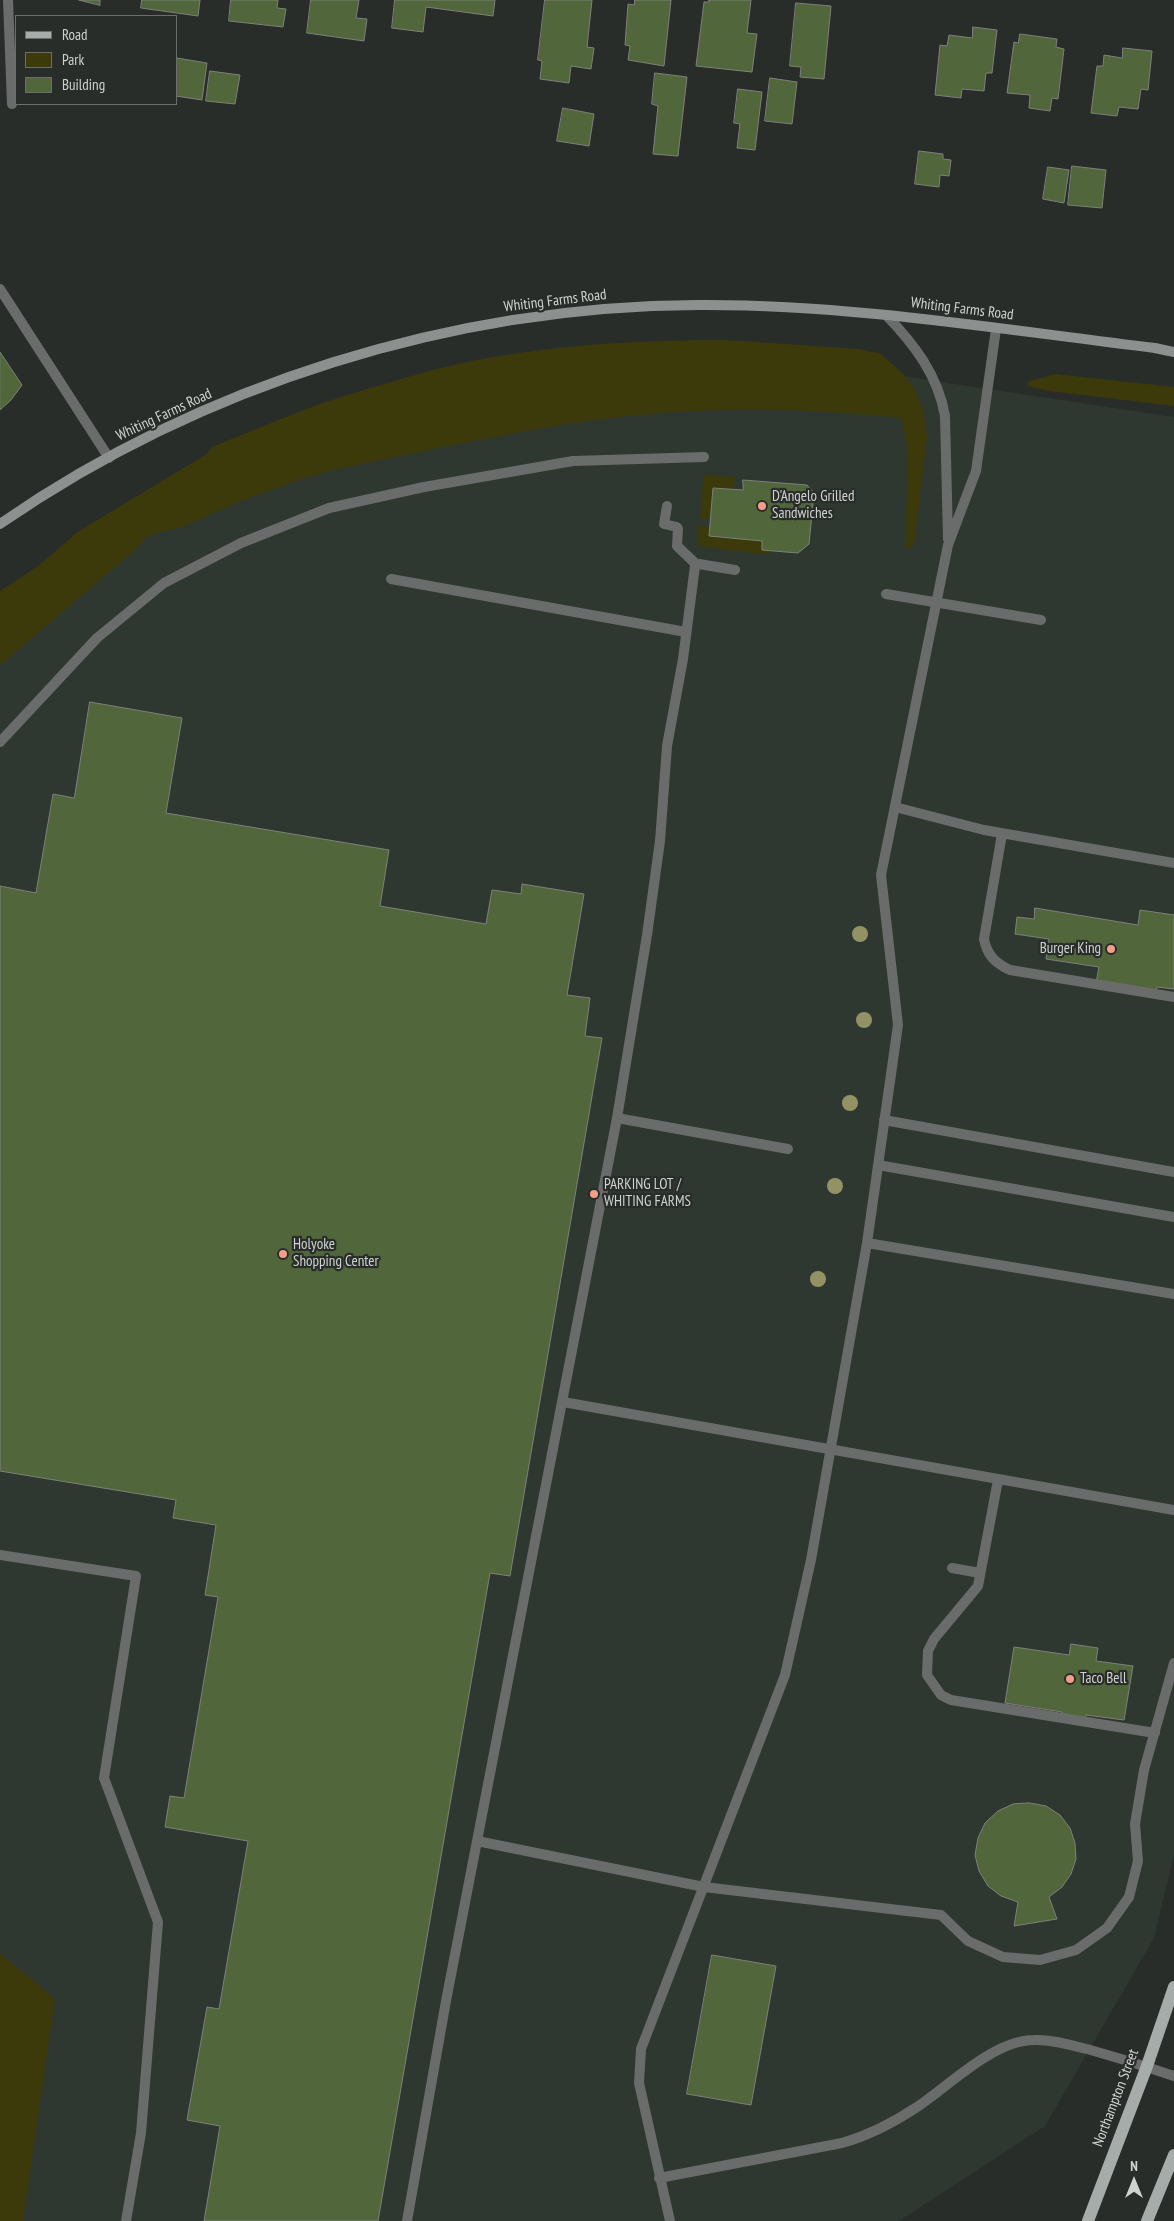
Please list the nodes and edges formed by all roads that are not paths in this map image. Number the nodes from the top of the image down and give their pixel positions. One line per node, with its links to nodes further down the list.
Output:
1 (8, 0): 2 (street)
2 (12, 104)
3 (0, 289): 10 (street)
4 (886, 315): 5 (main road, Whiting Farms Road); 10 (main road, Whiting Farms Road); 13 (street)
5 (996, 329): 6 (main road, Whiting Farms Road); 13 (street)
6 (1155, 348): 7 (main road, Whiting Farms Road); 8 (main road, Whiting Farms Road)
7 (1174, 348)
8 (1174, 352)
9 (704, 457): 21 (street)
10 (109, 458): 12 (main road, Whiting Farms Road)
11 (666, 506): 14 (street)
12 (0, 524)
13 (948, 545): 18 (street)
14 (696, 564): 15 (street); 20 (street)
15 (735, 570)
16 (391, 579): 20 (street)
17 (886, 594): 18 (street)
18 (936, 603): 19 (street); 22 (street)
19 (1041, 620)
20 (686, 632): 26 (street)
21 (0, 742)
22 (895, 807): 23 (street); 27 (street)
23 (1002, 834): 24 (street); 25 (street)
24 (1174, 862)
25 (1174, 997)
26 (617, 1118): 28 (street); 34 (street)
27 (884, 1120): 29 (street); 30 (street)
28 (788, 1149)
29 (878, 1165): 31 (street); 32 (street)
30 (1174, 1172)
31 (1174, 1217)
32 (867, 1243): 33 (street); 35 (street)
33 (1174, 1294)
34 (563, 1402): 35 (street); 43 (street)
35 (830, 1450): 36 (street); 44 (street)
36 (998, 1480): 37 (street); 40 (street)
37 (1174, 1510)
38 (0, 1555): 50 (street)
39 (952, 1568): 40 (street)
40 (980, 1573): 42 (street)
41 (1174, 1663): 42 (street)
42 (1155, 1733): 44 (street)
43 (477, 1842): 44 (street); 51 (street)
44 (704, 1886): 49 (street)
45 (1174, 1987): 46 (main road, Northampton Street)
46 (1146, 2066): 47 (street); 49 (street); 53 (main road, Northampton Street)
47 (1174, 2076)
48 (1174, 2155): 54 (main road)
49 (659, 2178): 52 (street)
50 (126, 2221)
51 (407, 2221)
52 (670, 2221)
53 (1088, 2221)
54 (1147, 2221)

